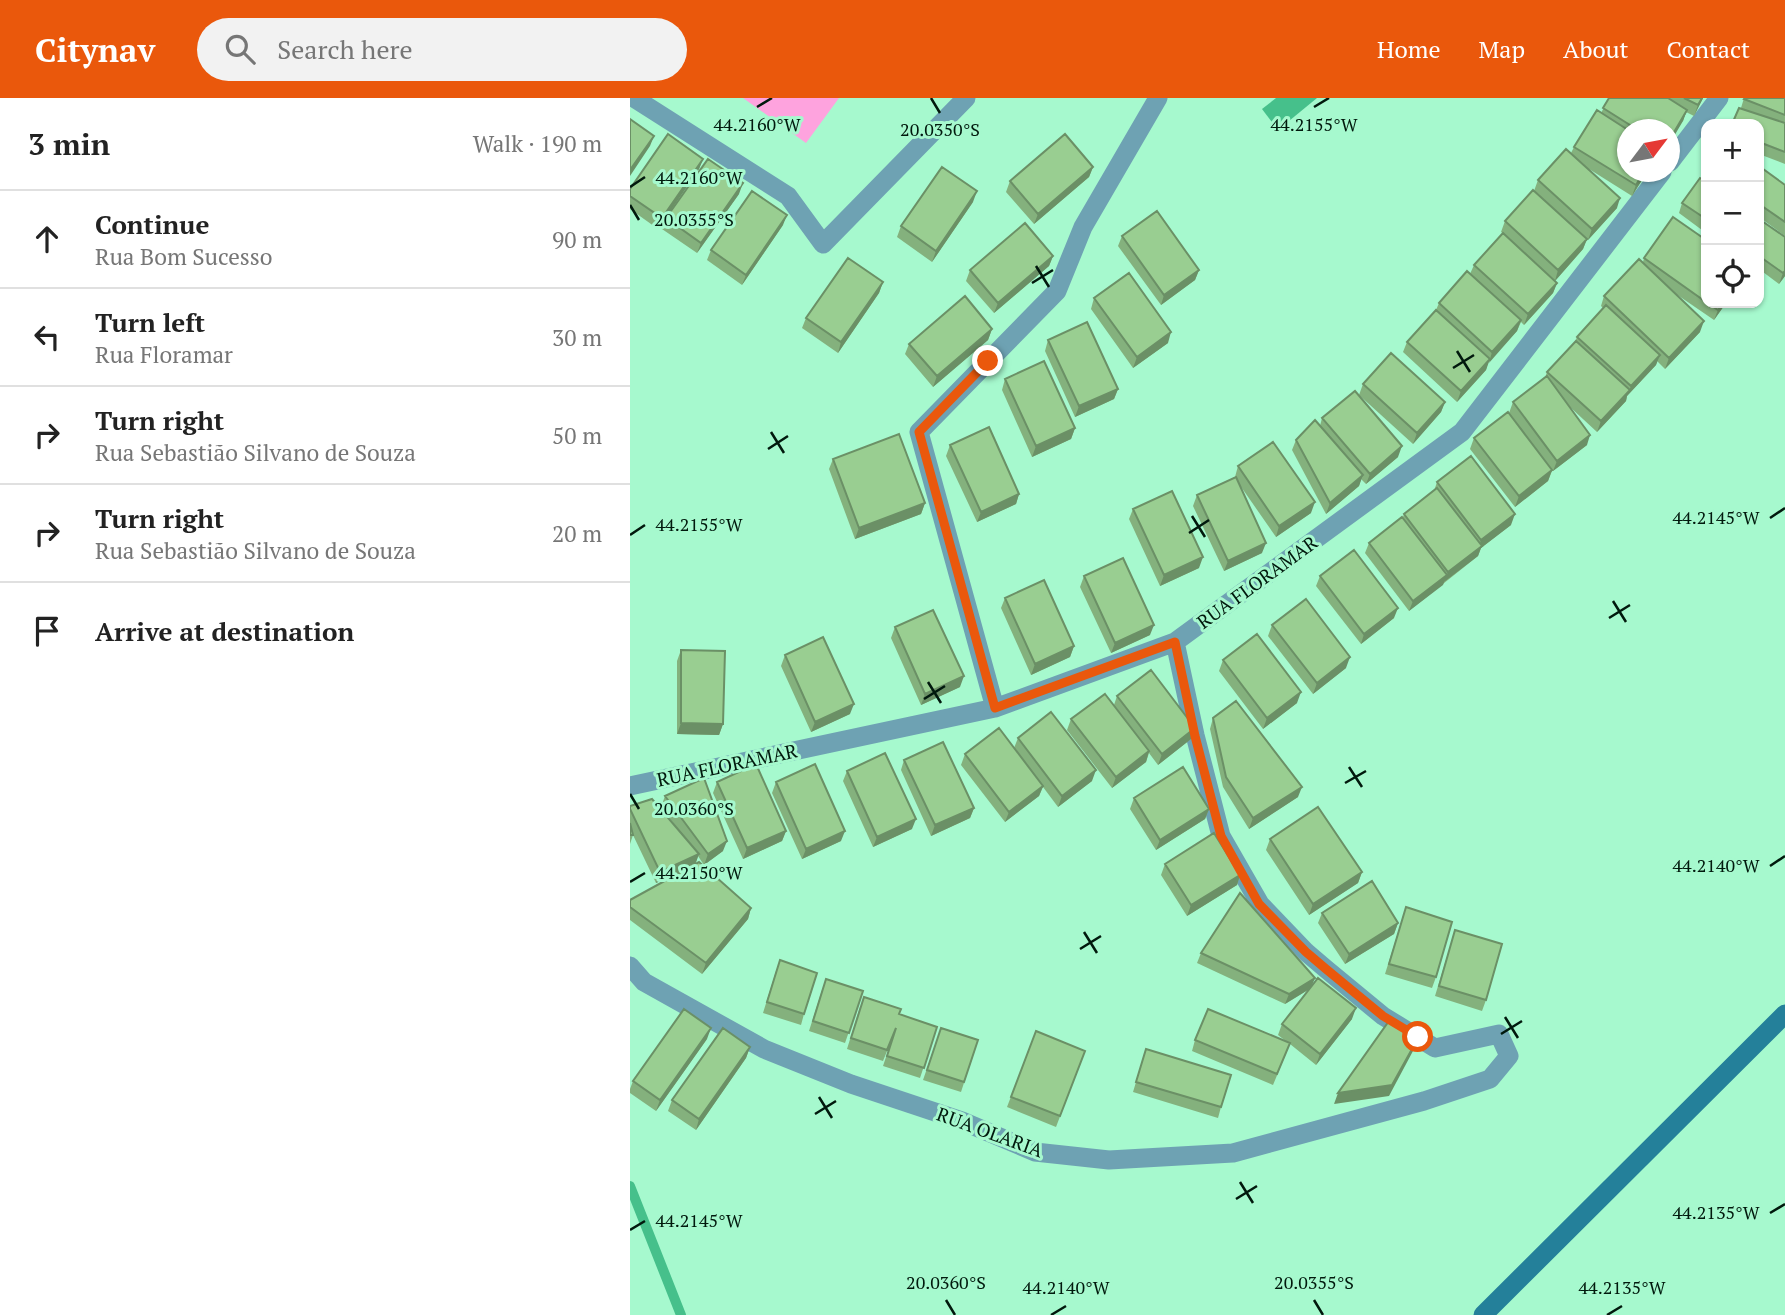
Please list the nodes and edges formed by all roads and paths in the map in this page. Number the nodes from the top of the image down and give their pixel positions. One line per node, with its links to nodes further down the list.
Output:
1 (634, 98): 2 (street)
2 (966, 98)
3 (1158, 98): 8 (street)
4 (1719, 98): 5 (street)
5 (1680, 149)
6 (1654, 182): 7 (street, RUA FLORAMAR)
7 (1175, 642): 8 (street, RUA FLORAMAR); 10 (street, RUA OLARIA)
8 (995, 708): 9 (street, RUA FLORAMAR)
9 (630, 786)
10 (630, 966)
11 (1785, 1014): 12 (main road)
12 (1483, 1315)

